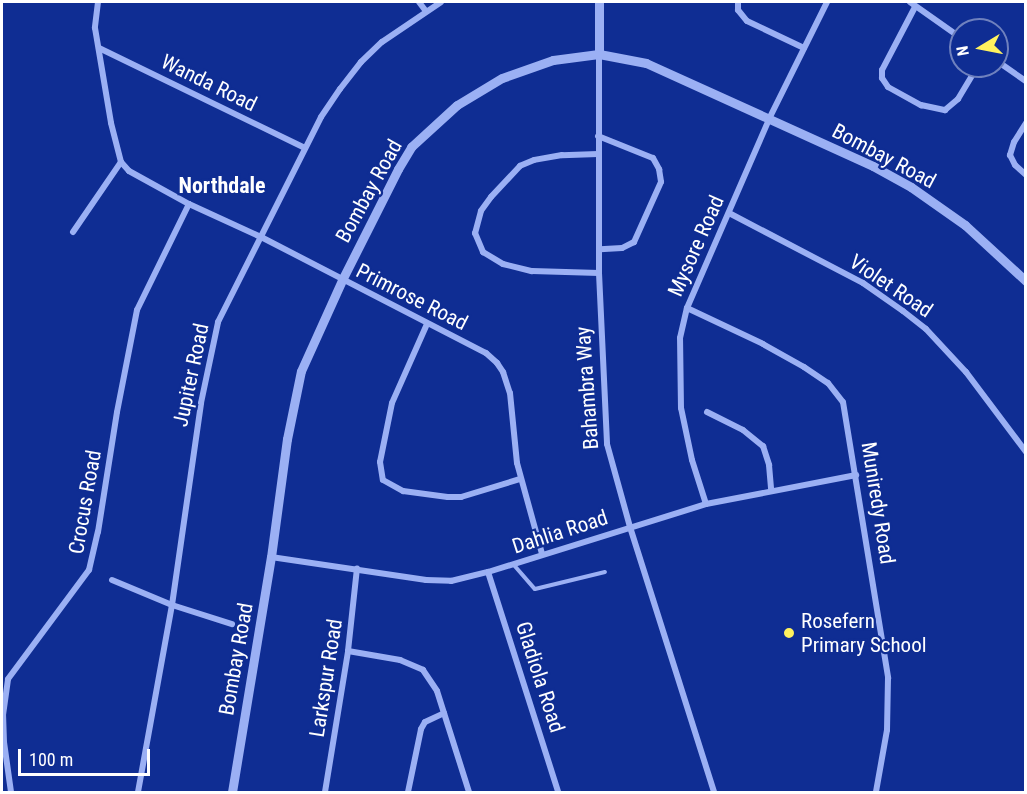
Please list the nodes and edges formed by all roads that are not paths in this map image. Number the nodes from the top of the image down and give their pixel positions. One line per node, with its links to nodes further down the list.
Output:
1 (98, 2): 10 (street)
2 (419, 2): 8 (street)
3 (441, 2): 8 (street, Jupiter Road)
4 (598, 2): 12 (street, Bahambra Way)
5 (738, 2): 11 (street)
6 (826, 2): 11 (street, Mysore Road)
7 (912, 4): 9 (street); 14 (street)
8 (425, 10): 19 (street, Jupiter Road)
9 (949, 30)
10 (99, 48): 19 (street, Wanda Road); 21 (street)
11 (804, 48): 16 (street, Mysore Road)
12 (600, 54): 16 (street, Bombay Road); 18 (street, Bahambra Way); 29 (street, Bombay Road)
13 (1009, 69): 15 (street)
14 (971, 78)
15 (1026, 81)
16 (769, 119): 24 (street, Mysore Road); 30 (street, Bombay Road)
17 (1026, 123): 22 (street)
18 (598, 136): 20 (street, Bahambra Way); 27 (street)
19 (305, 148): 26 (street, Jupiter Road)
20 (598, 154): 27 (street, Bahambra Way); 28 (street)
21 (121, 162): 23 (street, Primrose Road); 25 (street)
22 (1026, 175)
23 (189, 204): 26 (street, Primrose Road); 51 (street, Crocus Road)
24 (729, 213): 31 (street, Mysore Road); 34 (street, Violet Road)
25 (73, 232)
26 (263, 238): 29 (street, Primrose Road); 47 (street, Jupiter Road)
27 (600, 249): 28 (street, Bahambra Way)
28 (599, 273): 39 (street, Bahambra Way)
29 (342, 280): 32 (street, Primrose Road); 41 (street, Bombay Road)
30 (1026, 281)
31 (687, 308): 35 (street, Muniredy Road); 38 (street, Mysore Road)
32 (427, 324): 36 (street, Primrose Road); 36 (street)
33 (707, 412): 37 (street)
34 (1026, 452)
35 (856, 475): 37 (street, Dahlia Road); 59 (street, Muniredy Road)
36 (520, 479): 40 (street, Primrose Road)
37 (771, 490): 38 (street, Dahlia Road)
38 (706, 504): 39 (street, Dahlia Road)
39 (630, 527): 40 (street, Dahlia Road); 58 (street, Bahambra Way)
40 (542, 554): 42 (street, Dahlia Road)
41 (271, 556): 43 (street, Dahlia Road); 53 (street, Bombay Road)
42 (513, 564): 44 (street, Dahlia Road); 45 (lane)
43 (357, 568): 44 (street, Dahlia Road); 49 (street, Larkspur Road)
44 (488, 572): 57 (street, Gladiola Road)
45 (604, 572)
46 (112, 580): 47 (street)
47 (172, 605): 48 (street); 52 (street, Jupiter Road)
48 (232, 624)
49 (348, 651): 50 (street); 54 (street, Larkspur Road)
50 (444, 713): 55 (street); 56 (street)
51 (11, 792)
52 (138, 792)
53 (232, 792)
54 (325, 792)
55 (408, 792)
56 (469, 792)
57 (558, 792)
58 (714, 792)
59 (876, 792)

